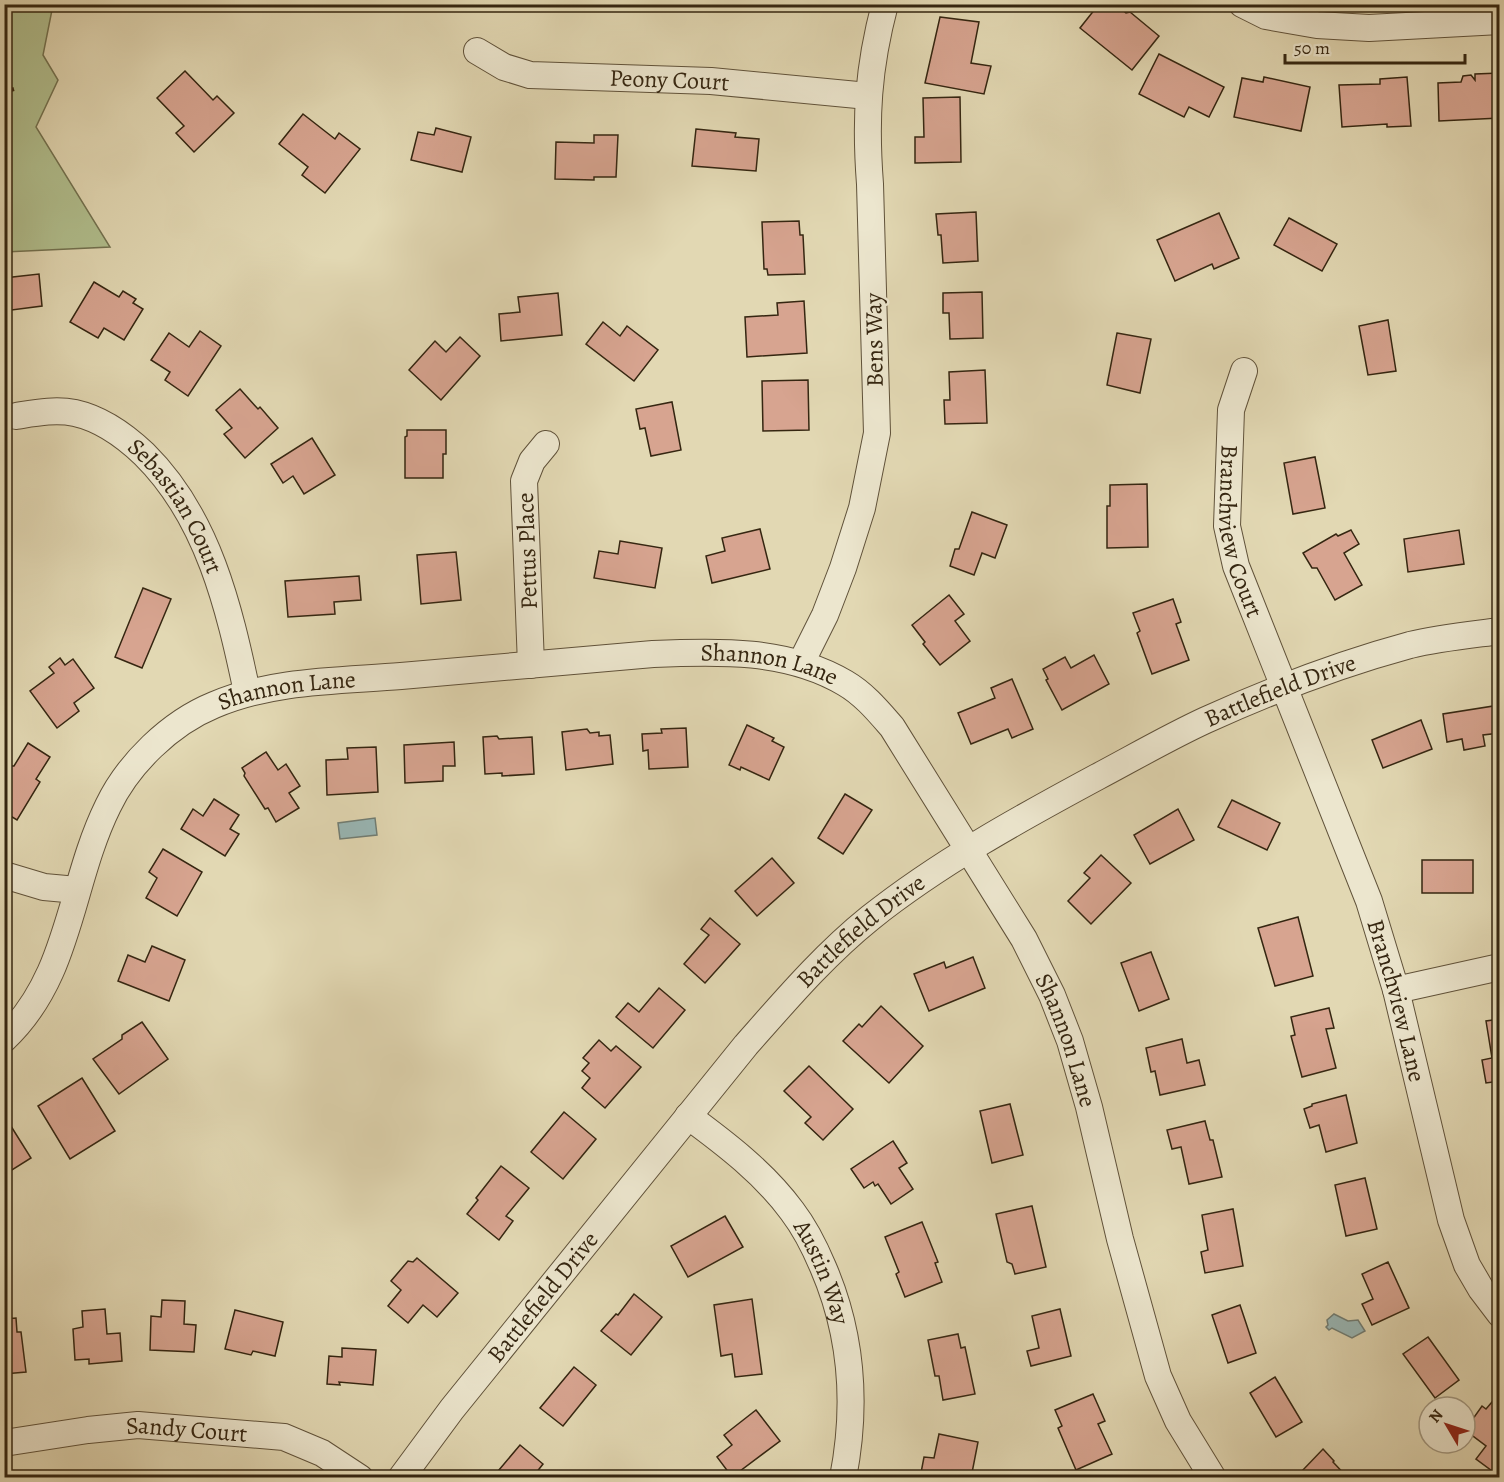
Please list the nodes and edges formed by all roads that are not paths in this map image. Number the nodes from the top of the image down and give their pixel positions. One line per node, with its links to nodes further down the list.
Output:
1 (885, 4): 5 (street, Bens Way)
2 (1242, 4): 3 (street)
3 (1500, 21)
4 (477, 51): 5 (street, Peony Court)
5 (868, 96): 10 (street, Bens Way)
6 (1244, 371): 12 (street, Branchview Court)
7 (16, 416): 13 (street, Sebastian Court)
8 (546, 444): 11 (street, Pettus Place)
9 (1500, 631): 12 (street, Battlefield Drive)
10 (801, 663): 11 (street, Shannon Lane); 14 (street, Shannon Lane)
11 (531, 665): 13 (street, Shannon Lane)
12 (1284, 687): 14 (street, Battlefield Drive); 18 (street, Branchview Lane)
13 (247, 692): 16 (street, Shannon Lane)
14 (969, 850): 20 (street, Battlefield Drive); 26 (street, Shannon Lane)
15 (4, 875): 16 (street)
16 (76, 890): 19 (street, Shannon Lane)
17 (1500, 967): 18 (street)
18 (1396, 990): 21 (street, Branchview Lane)
19 (4, 1039)
20 (688, 1116): 24 (street, Battlefield Drive); 25 (street, Austin Way)
21 (1500, 1314)
22 (4, 1443): 23 (street, Sandy Court)
23 (360, 1478)
24 (402, 1478)
25 (843, 1478)
26 (1213, 1478)

